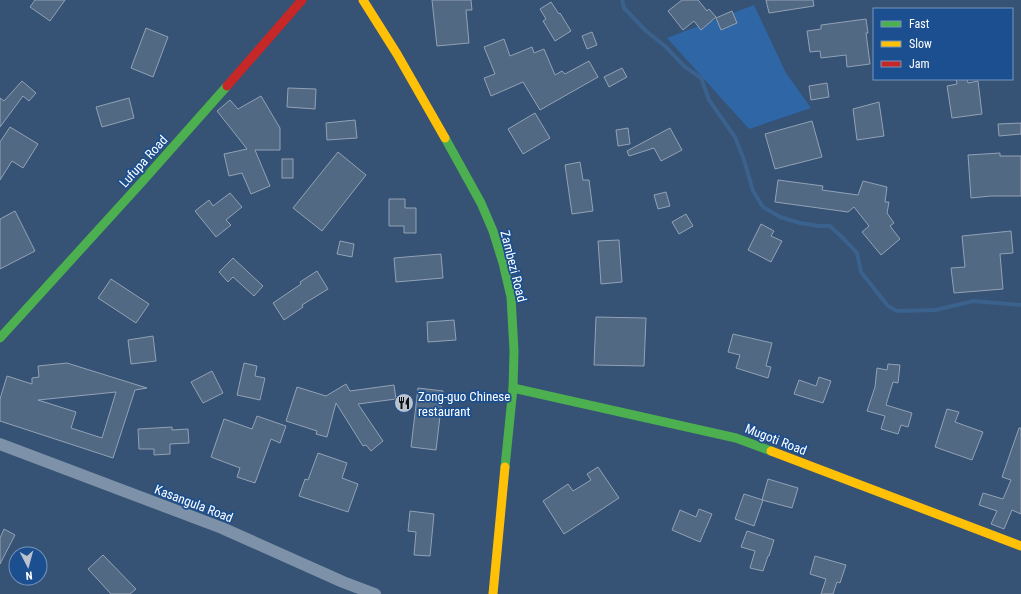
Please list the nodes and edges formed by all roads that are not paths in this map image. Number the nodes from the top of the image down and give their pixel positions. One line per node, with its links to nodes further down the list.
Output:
1 (302, 0): 3 (street, Lufupa Road)
2 (363, 0): 4 (street, Zambezi Road)
3 (0, 338)
4 (513, 388): 6 (street, Mugoti Road); 8 (street, Zambezi Road)
5 (0, 444): 7 (street, Kasangula Road)
6 (1021, 546)
7 (375, 594)
8 (493, 594)

